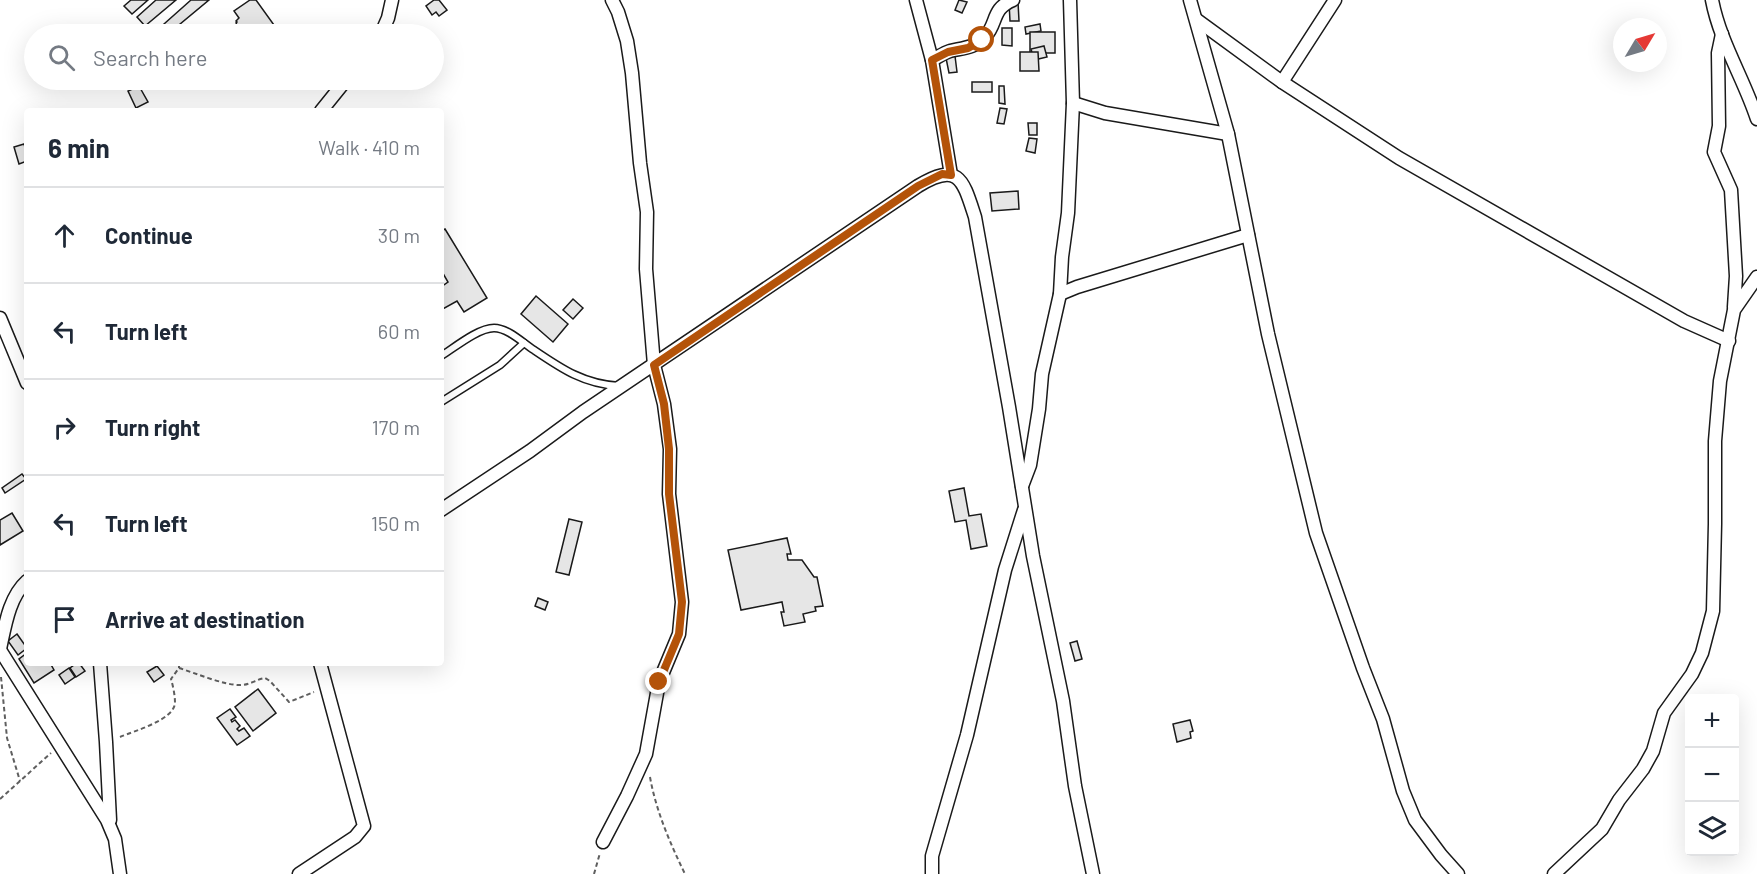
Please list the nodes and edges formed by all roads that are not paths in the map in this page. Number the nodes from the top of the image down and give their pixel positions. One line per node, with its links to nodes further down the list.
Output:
1 (392, 0): 11 (street)
2 (612, 0): 30 (street)
3 (916, 0): 14 (street)
4 (1013, 0): 14 (street)
5 (1064, 0): 12 (street)
6 (1070, 0): 12 (street)
7 (1190, 0): 10 (street)
8 (1335, 0): 15 (street)
9 (1712, 0): 13 (street)
10 (1197, 20): 15 (street); 20 (street)
11 (385, 24)
12 (1070, 25): 17 (street)
13 (1722, 34): 19 (street); 25 (street)
14 (932, 60): 21 (street)
15 (1282, 82): 27 (street)
16 (338, 90): 18 (street)
17 (1073, 103): 20 (street); 24 (street)
18 (323, 108)
19 (1757, 119)
20 (1228, 134): 22 (street)
21 (951, 175): 30 (street); 34 (street)
22 (1248, 235): 24 (street); 47 (street)
23 (1757, 277): 25 (street)
24 (1060, 294): 34 (street)
25 (1734, 310): 27 (street)
26 (0, 318): 31 (street)
27 (1729, 341): 48 (street)
28 (524, 344): 29 (lane); 32 (lane); 33 (lane)
29 (444, 354)
30 (654, 365): 32 (street); 42 (street)
31 (24, 376)
32 (621, 386): 36 (street)
33 (444, 400)
34 (1022, 488): 35 (street)
35 (1025, 507): 45 (street); 46 (street)
36 (444, 508)
37 (24, 584): 38 (street)
38 (2, 653): 41 (street)
39 (100, 666): 41 (street)
40 (321, 666): 44 (street)
41 (110, 826): 43 (street)
42 (603, 842)
43 (120, 874)
44 (299, 874)
45 (932, 874)
46 (1094, 874)
47 (1458, 874)
48 (1554, 874)

